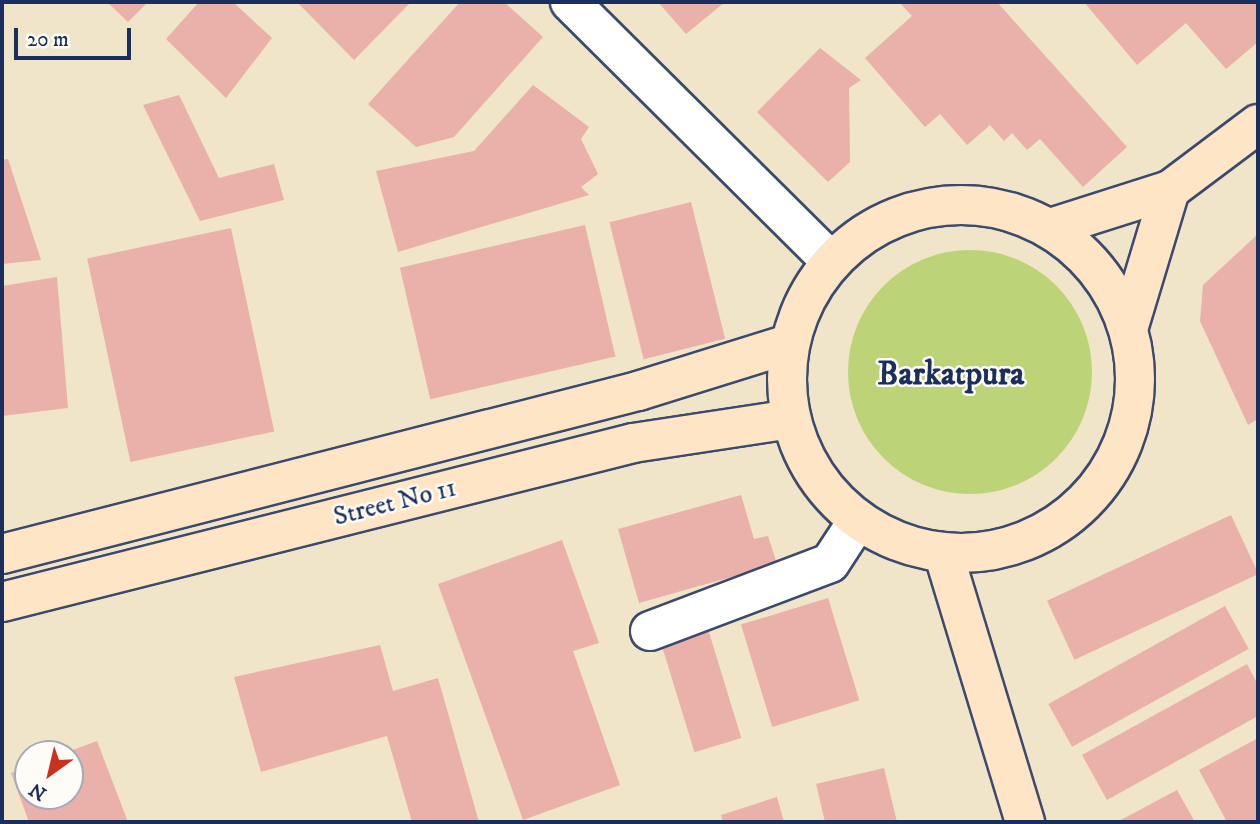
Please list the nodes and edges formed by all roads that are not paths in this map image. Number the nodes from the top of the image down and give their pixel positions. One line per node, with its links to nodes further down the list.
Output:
1 (570, 2): 5 (street)
2 (1258, 124): 3 (main road)
3 (1170, 190): 4 (main road); 6 (main road)
4 (1050, 228): 5 (main road); 6 (main road)
5 (831, 261): 7 (main road)
6 (1129, 326): 10 (main road)
7 (789, 344): 8 (main road); 11 (main road)
8 (791, 419): 9 (main road); 12 (main road, Street No 11)
9 (858, 520): 10 (main road); 13 (street)
10 (943, 552): 14 (main road)
11 (2, 554)
12 (2, 602)
13 (650, 631)
14 (1026, 822)

